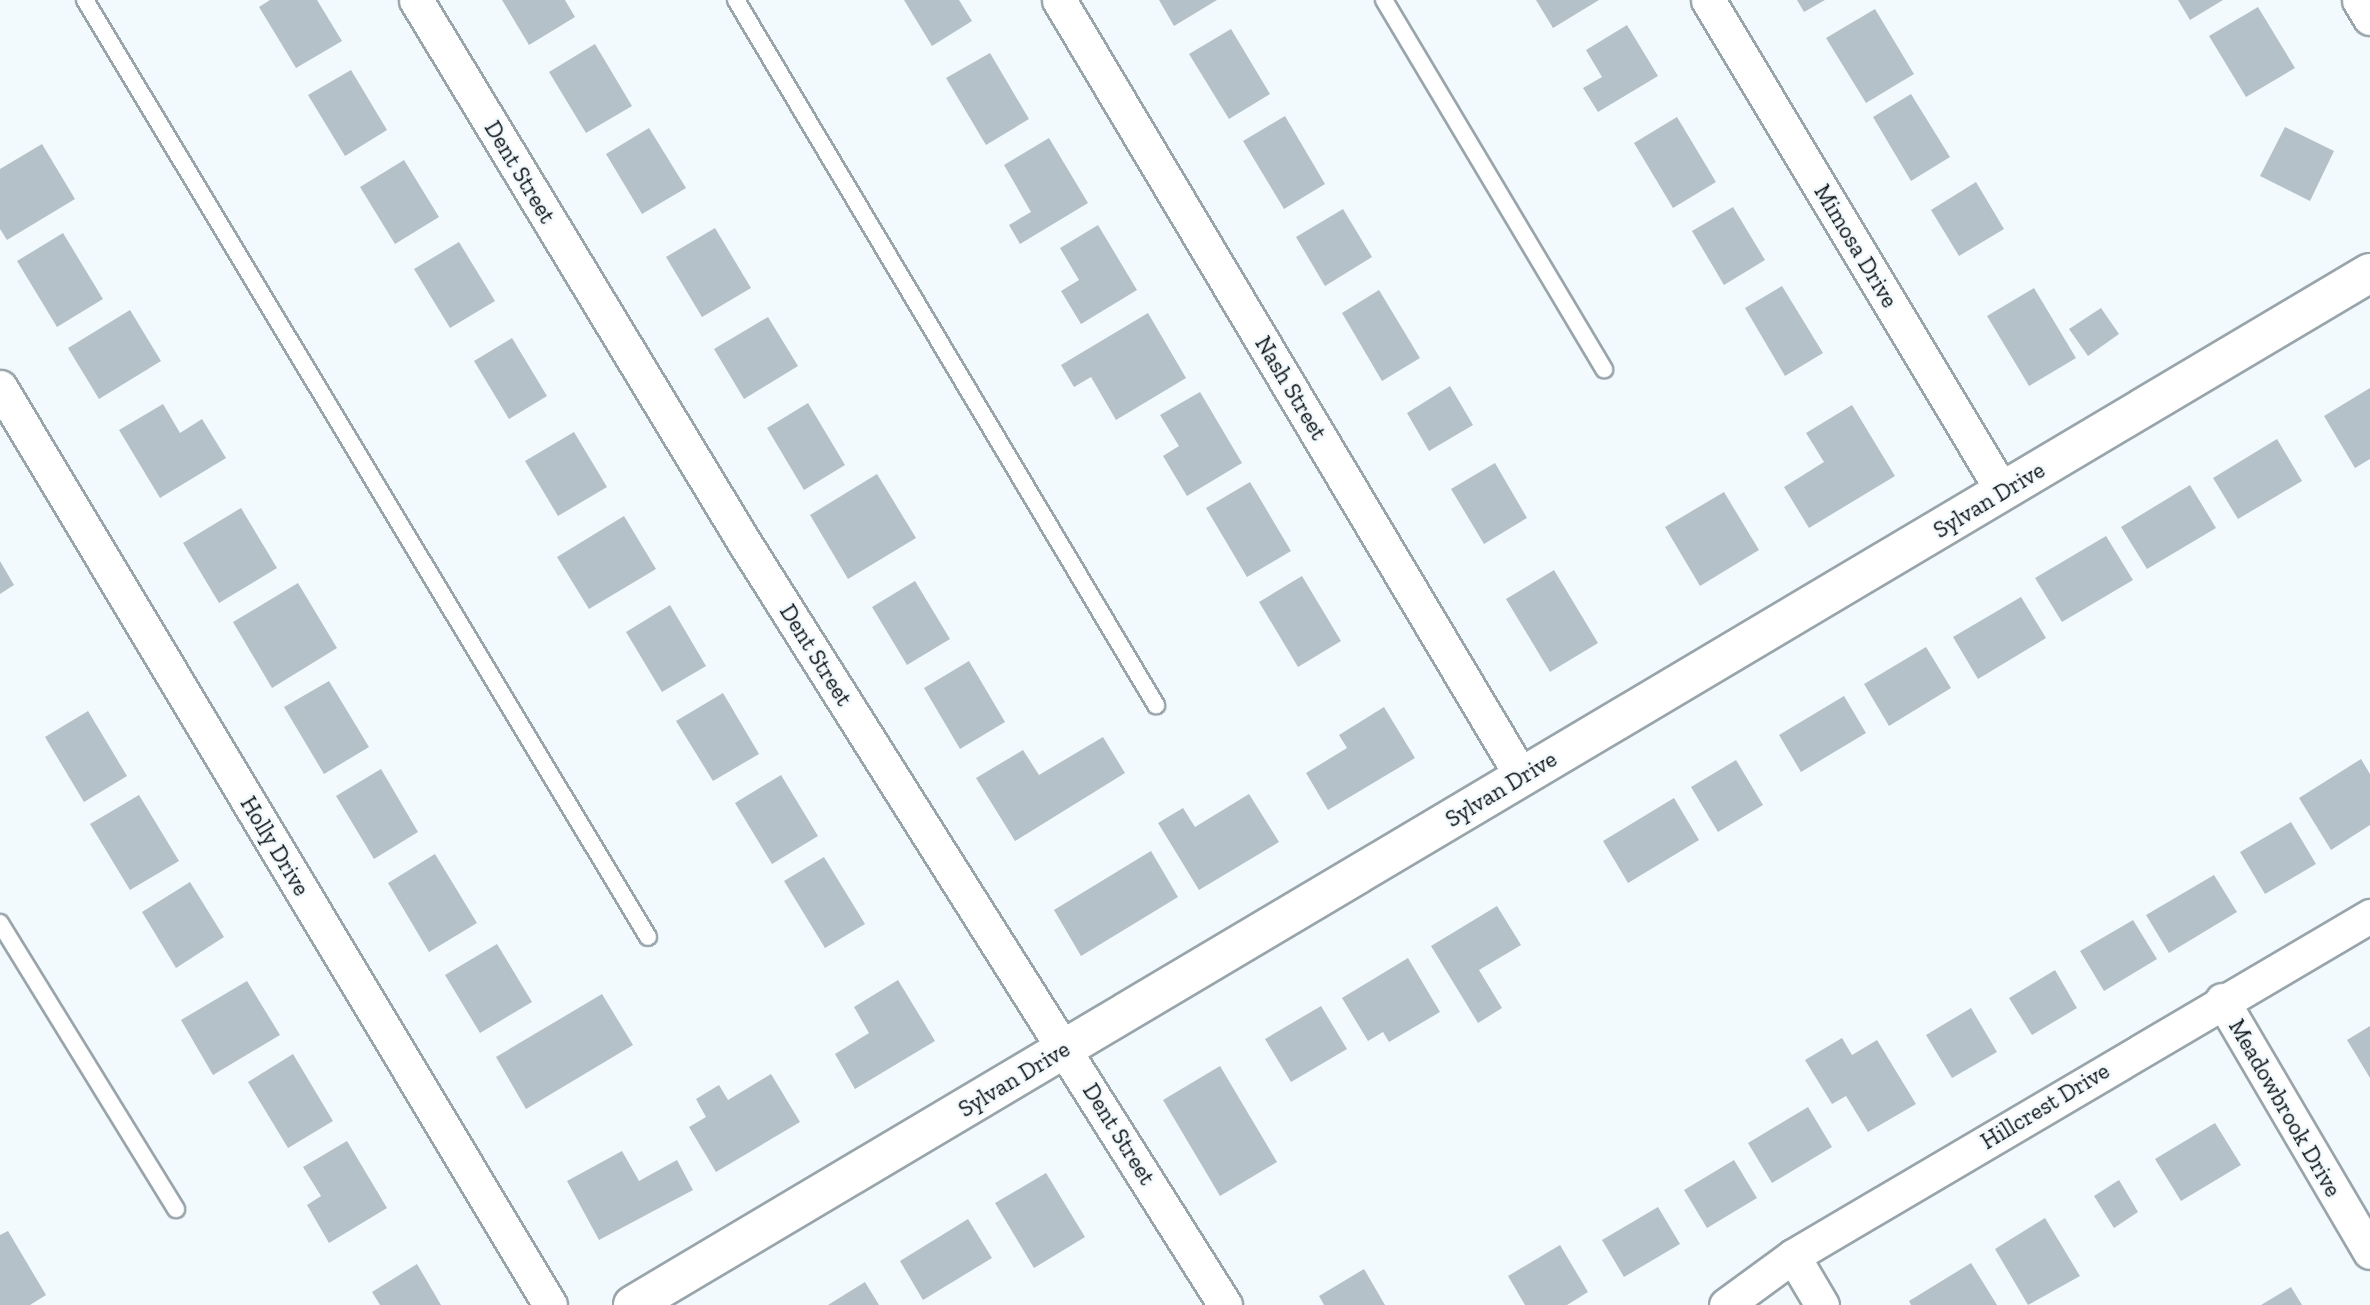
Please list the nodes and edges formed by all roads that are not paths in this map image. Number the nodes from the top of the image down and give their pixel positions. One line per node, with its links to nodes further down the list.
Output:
1 (85, 0): 17 (lane)
2 (416, 0): 19 (street, Dent Street)
3 (736, 0): 13 (lane)
4 (1059, 0): 14 (street, Nash Street)
5 (1384, 0): 10 (lane)
6 (1708, 0): 12 (street, Mimosa Drive)
7 (2359, 0): 8 (street)
8 (2370, 18)
9 (2370, 274): 12 (street, Sylvan Drive)
10 (1604, 369)
11 (0, 387): 23 (street, Holly Drive)
12 (2003, 492): 14 (street, Sylvan Drive)
13 (1156, 705)
14 (1522, 777): 19 (street, Sylvan Drive)
15 (2370, 916): 18 (street, Hillcrest Drive)
16 (0, 923): 20 (lane)
17 (648, 937)
18 (2222, 1000): 21 (street, Meadowbrook Drive); 22 (street, Hillcrest Drive)
19 (1065, 1048): 24 (street, Sylvan Drive); 25 (street, Dent Street)
20 (176, 1209)
21 (2370, 1252)
22 (1793, 1256): 26 (street, Hillcrest Drive); 27 (street)
23 (550, 1305)
24 (633, 1305)
25 (1225, 1305)
26 (1726, 1305)
27 (1822, 1305)

